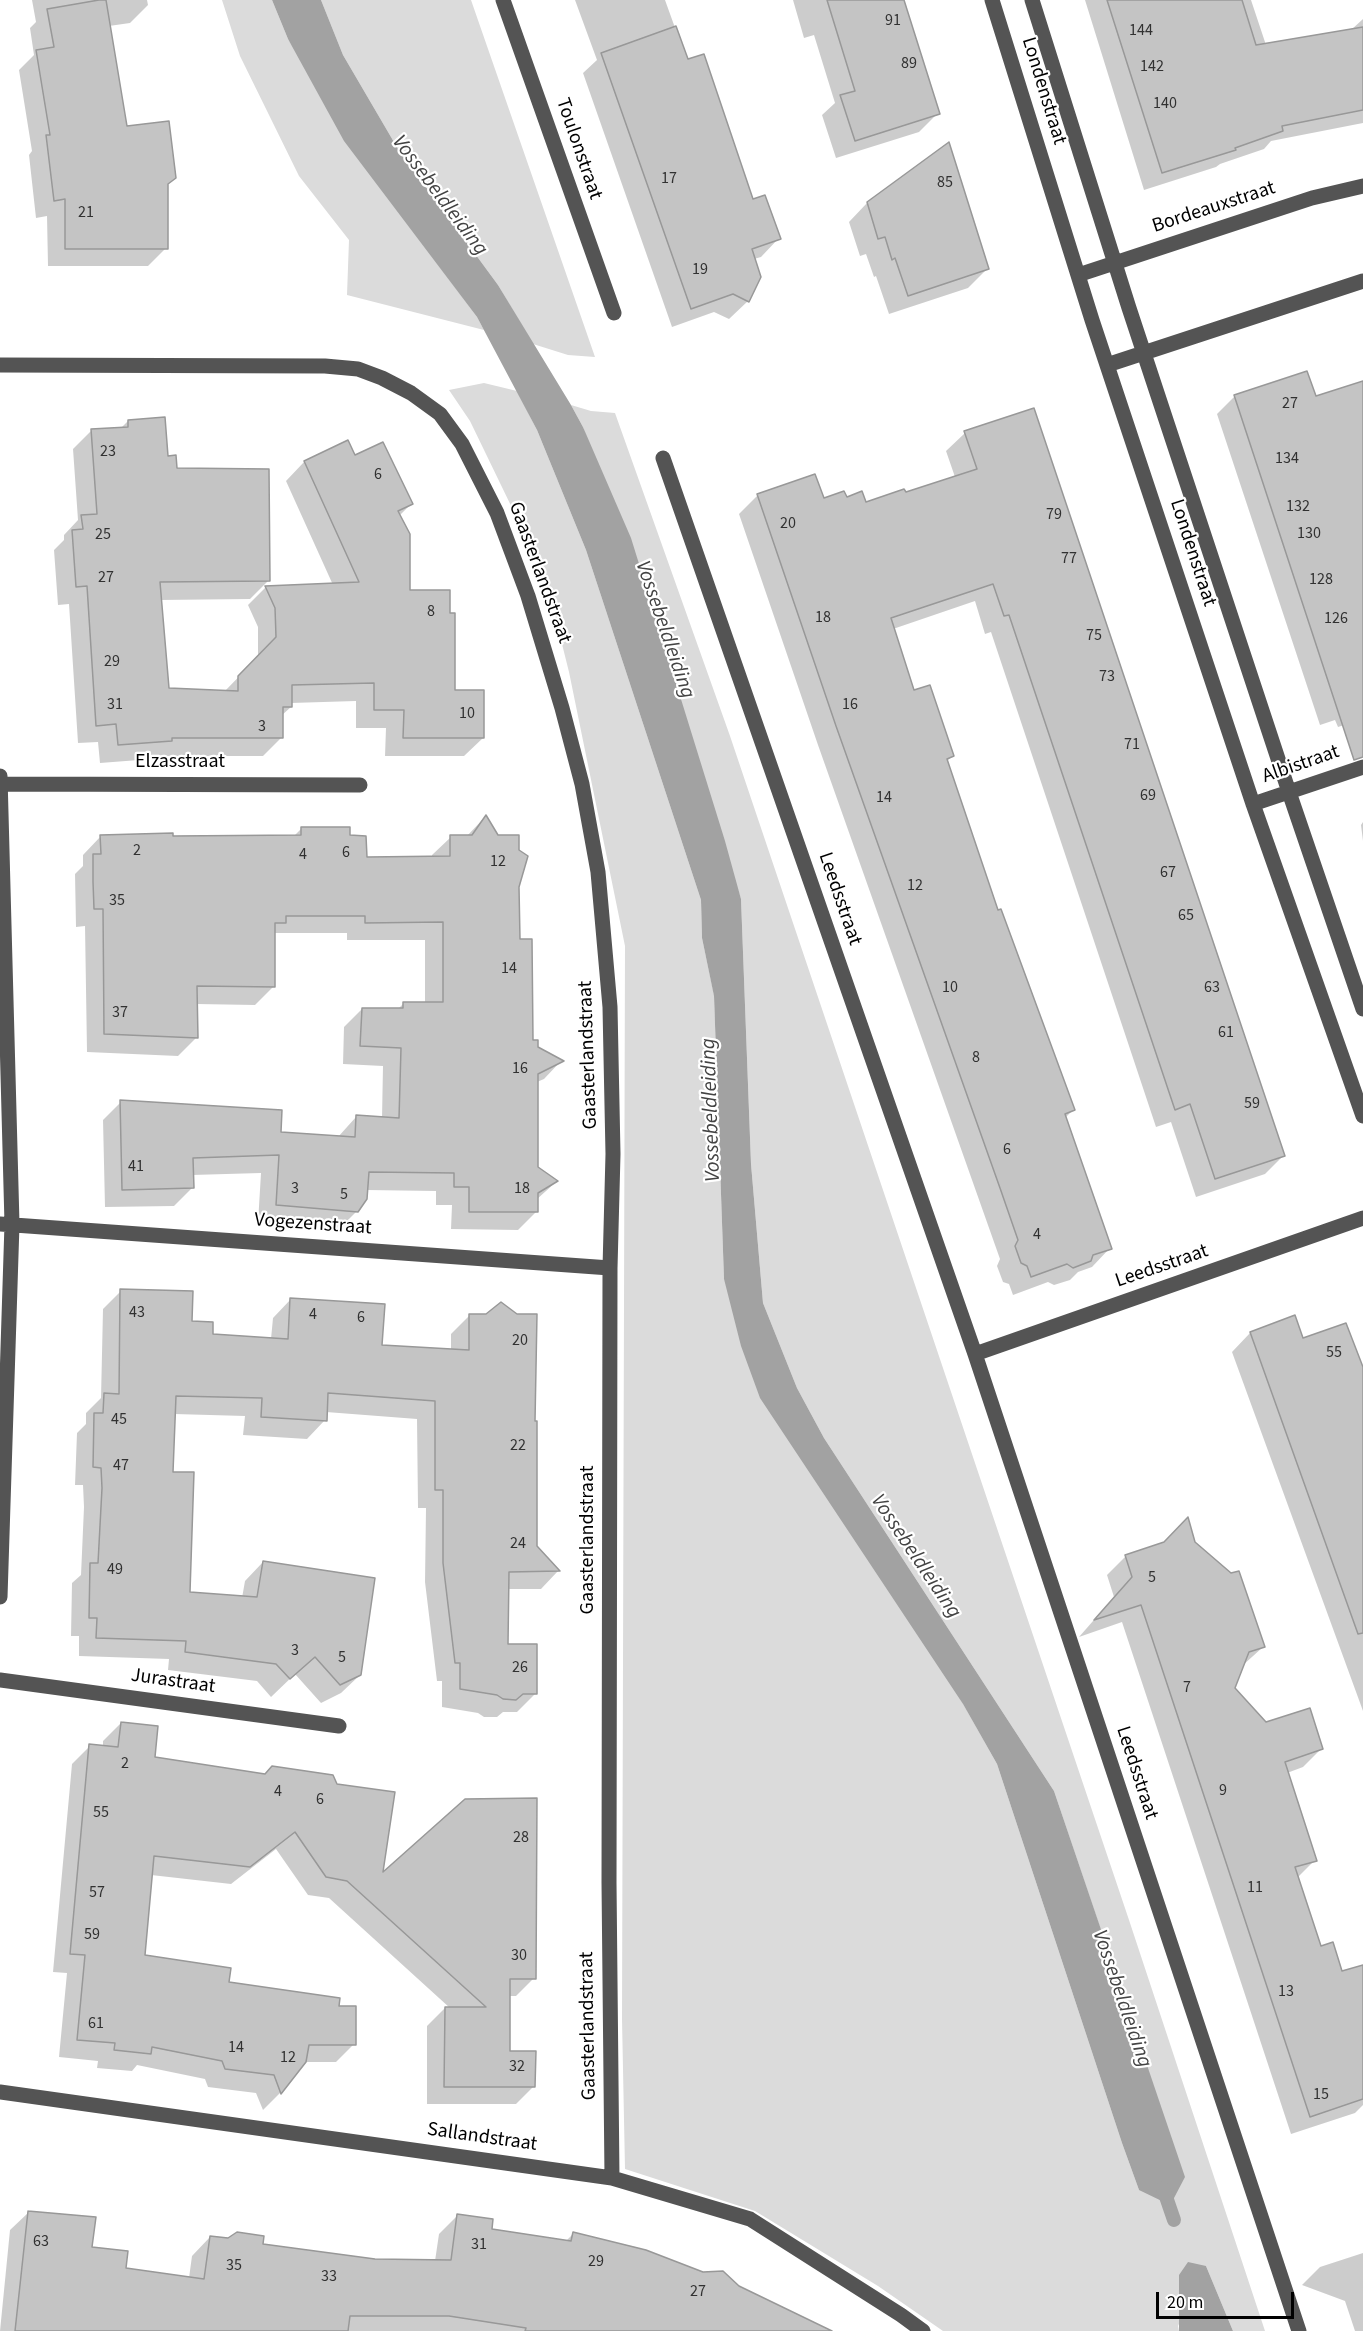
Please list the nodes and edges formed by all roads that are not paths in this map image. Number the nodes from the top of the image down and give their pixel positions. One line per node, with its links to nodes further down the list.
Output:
1 (503, 0): 8 (street, Toulonstraat)
2 (992, 0): 6 (street, Londenstraat)
3 (1032, 0): 5 (street, Londenstraat)
4 (1363, 186): 5 (street, Bordeauxstraat)
5 (1115, 263): 6 (street, Bordeauxstraat); 9 (street, Londenstraat)
6 (1078, 275): 11 (street, Londenstraat)
7 (1363, 281): 9 (street)
8 (614, 313)
9 (1144, 353): 11 (street); 17 (street, Londenstraat)
10 (0, 365): 23 (street, Gaasterlandstraat)
11 (1107, 365): 18 (street, Londenstraat)
12 (663, 458): 24 (street, Leedsstraat)
13 (1363, 766): 17 (street, Albistraat)
14 (0, 776): 15 (street)
15 (0, 784): 16 (street, Elzasstraat); 22 (street)
16 (360, 785)
17 (1289, 792): 18 (street, Albistraat); 19 (street, Londenstraat)
18 (1253, 804): 20 (street, Londenstraat)
19 (1363, 1009)
20 (1363, 1116)
21 (1363, 1218): 24 (street, Leedsstraat)
22 (6, 1224): 23 (street, Vogezenstraat); 25 (street)
23 (610, 1268): 29 (street, Gaasterlandstraat)
24 (975, 1354): 31 (street, Leedsstraat)
25 (0, 1597)
26 (0, 1680): 27 (street, Jurastraat)
27 (339, 1726)
28 (0, 2092): 29 (street, Sallandstraat)
29 (612, 2178): 30 (street, Sallandstraat)
30 (923, 2331)
31 (1299, 2331)

